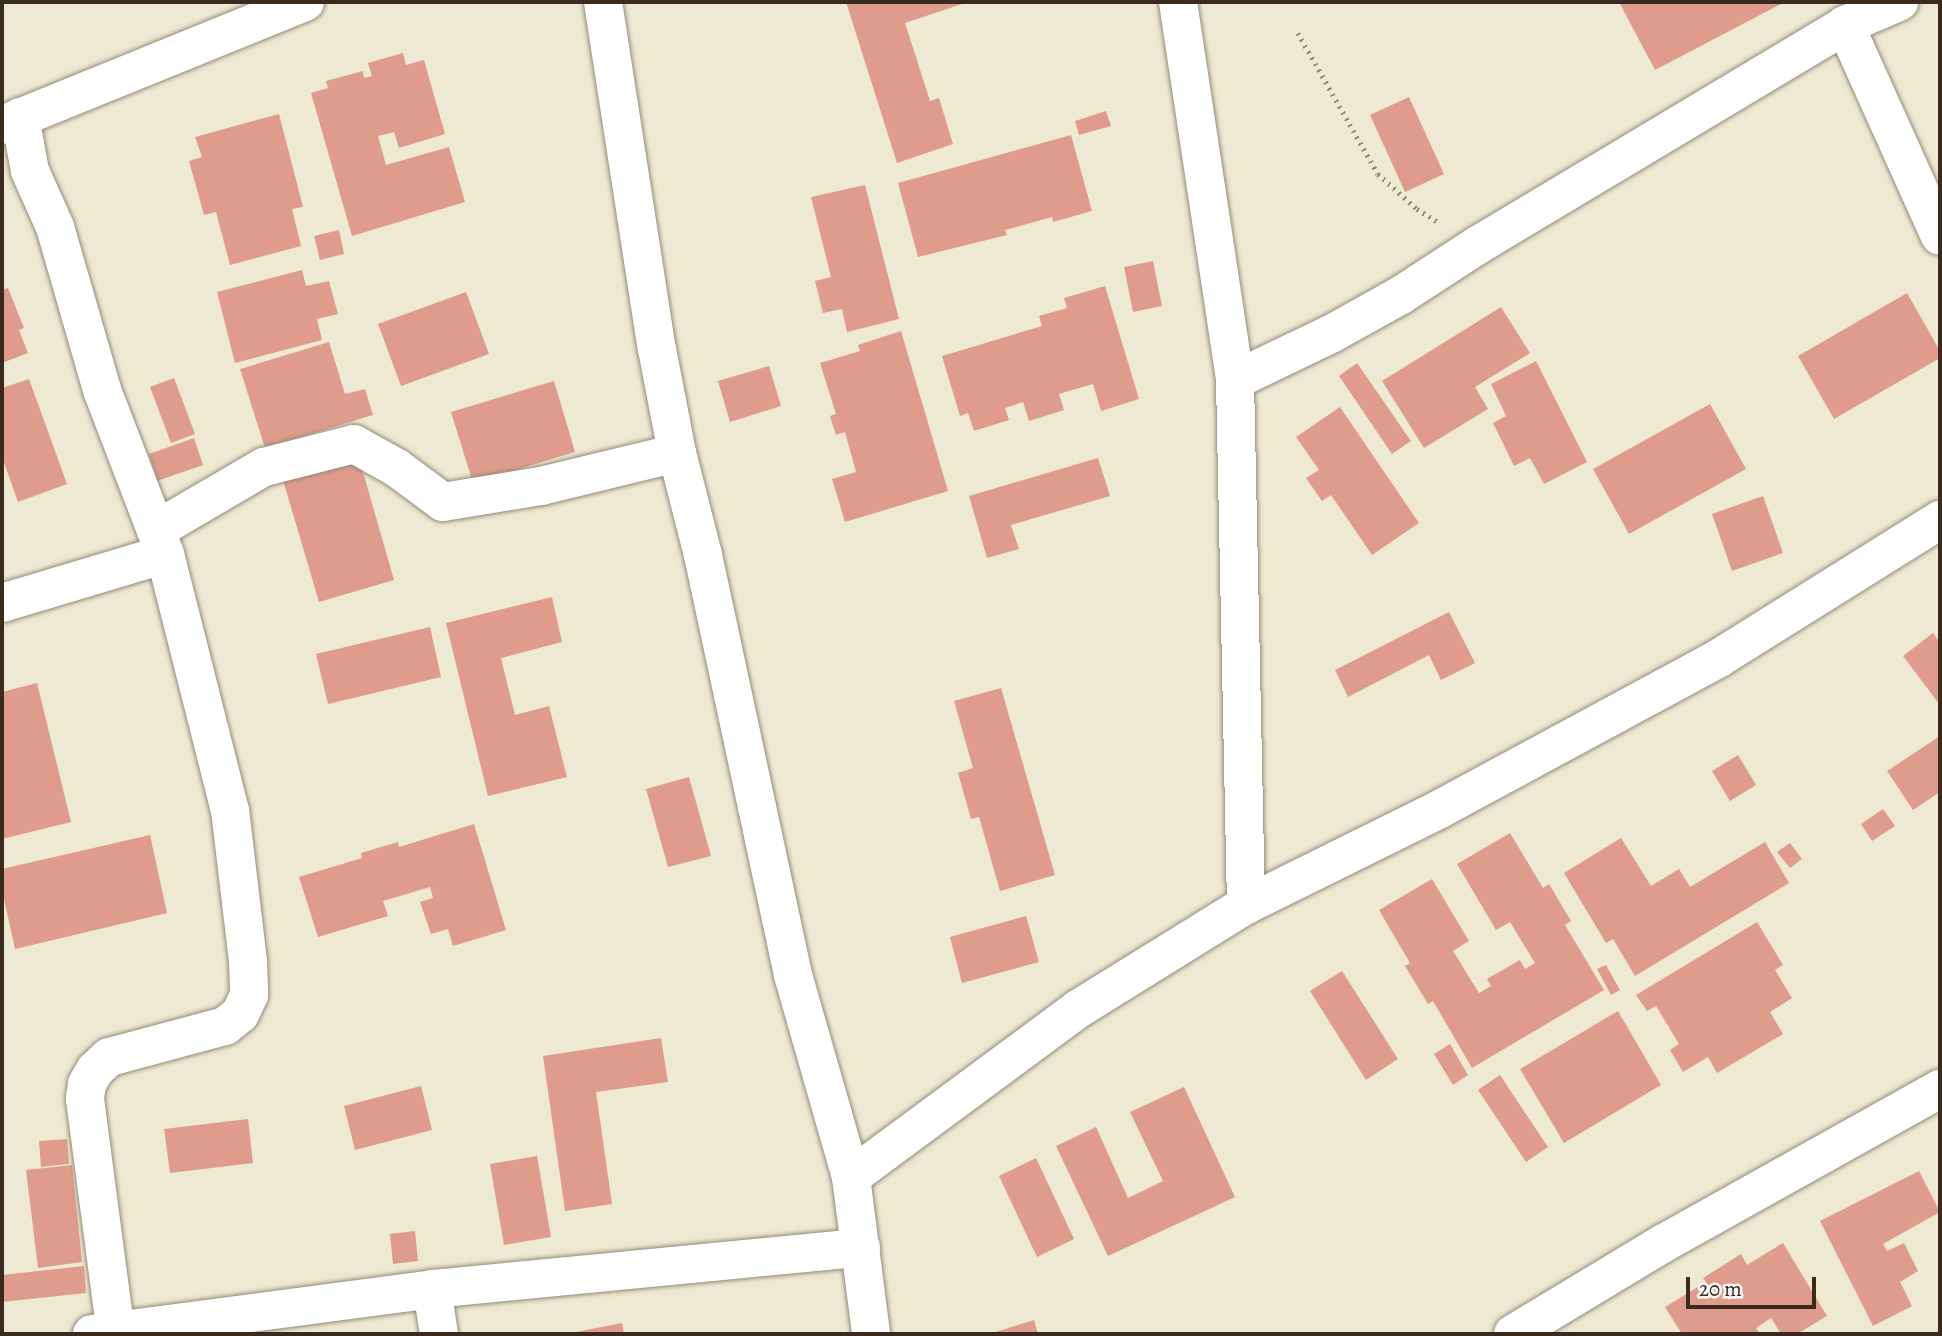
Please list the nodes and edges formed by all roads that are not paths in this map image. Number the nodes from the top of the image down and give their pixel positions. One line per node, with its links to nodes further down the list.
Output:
1 (305, 2): 6 (street)
2 (603, 2): 9 (street)
3 (1178, 2): 8 (street)
4 (1899, 2): 5 (street)
5 (1845, 25): 7 (street); 8 (street)
6 (11, 121): 11 (street)
7 (1940, 236)
8 (1235, 380): 13 (street)
9 (677, 453): 11 (street); 15 (street)
10 (1940, 520): 13 (street)
11 (161, 542): 12 (street); 19 (street)
12 (2, 603)
13 (1246, 905): 15 (street)
14 (1940, 1089): 22 (street)
15 (851, 1177): 16 (street)
16 (861, 1248): 17 (street); 21 (street)
17 (432, 1289): 19 (street); 20 (street)
18 (92, 1334): 19 (street)
19 (116, 1334)
20 (439, 1334)
21 (871, 1334)
22 (1513, 1334)

